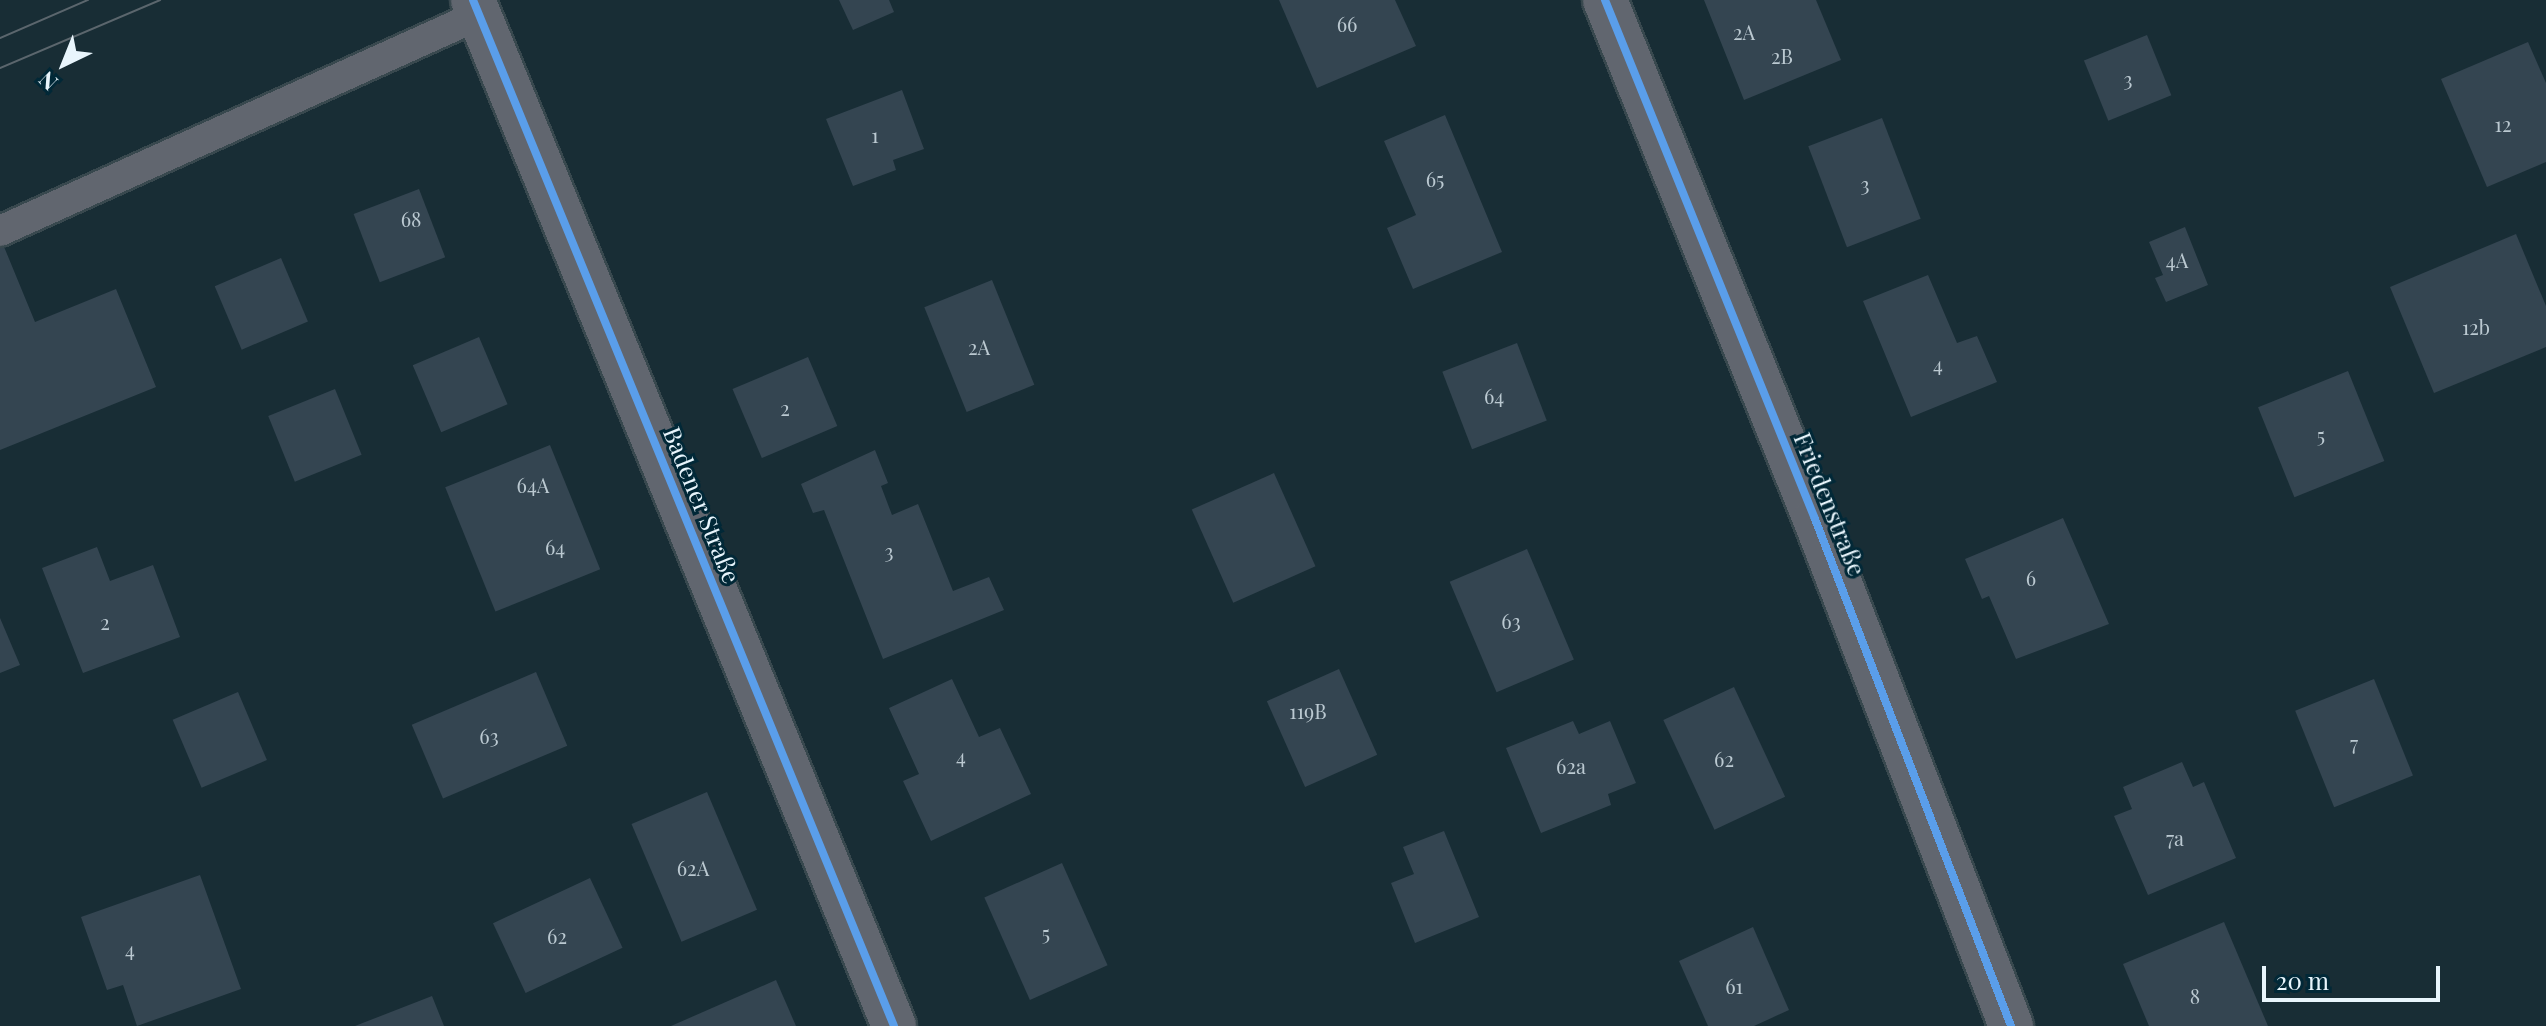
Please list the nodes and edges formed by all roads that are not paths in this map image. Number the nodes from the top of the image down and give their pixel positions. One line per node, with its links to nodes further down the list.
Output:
1 (1605, 0): 5 (street, Friedenstraße)
2 (476, 8): 3 (lane); 4 (street, Badener Straße)
3 (0, 231)
4 (894, 1026)
5 (2011, 1026)

